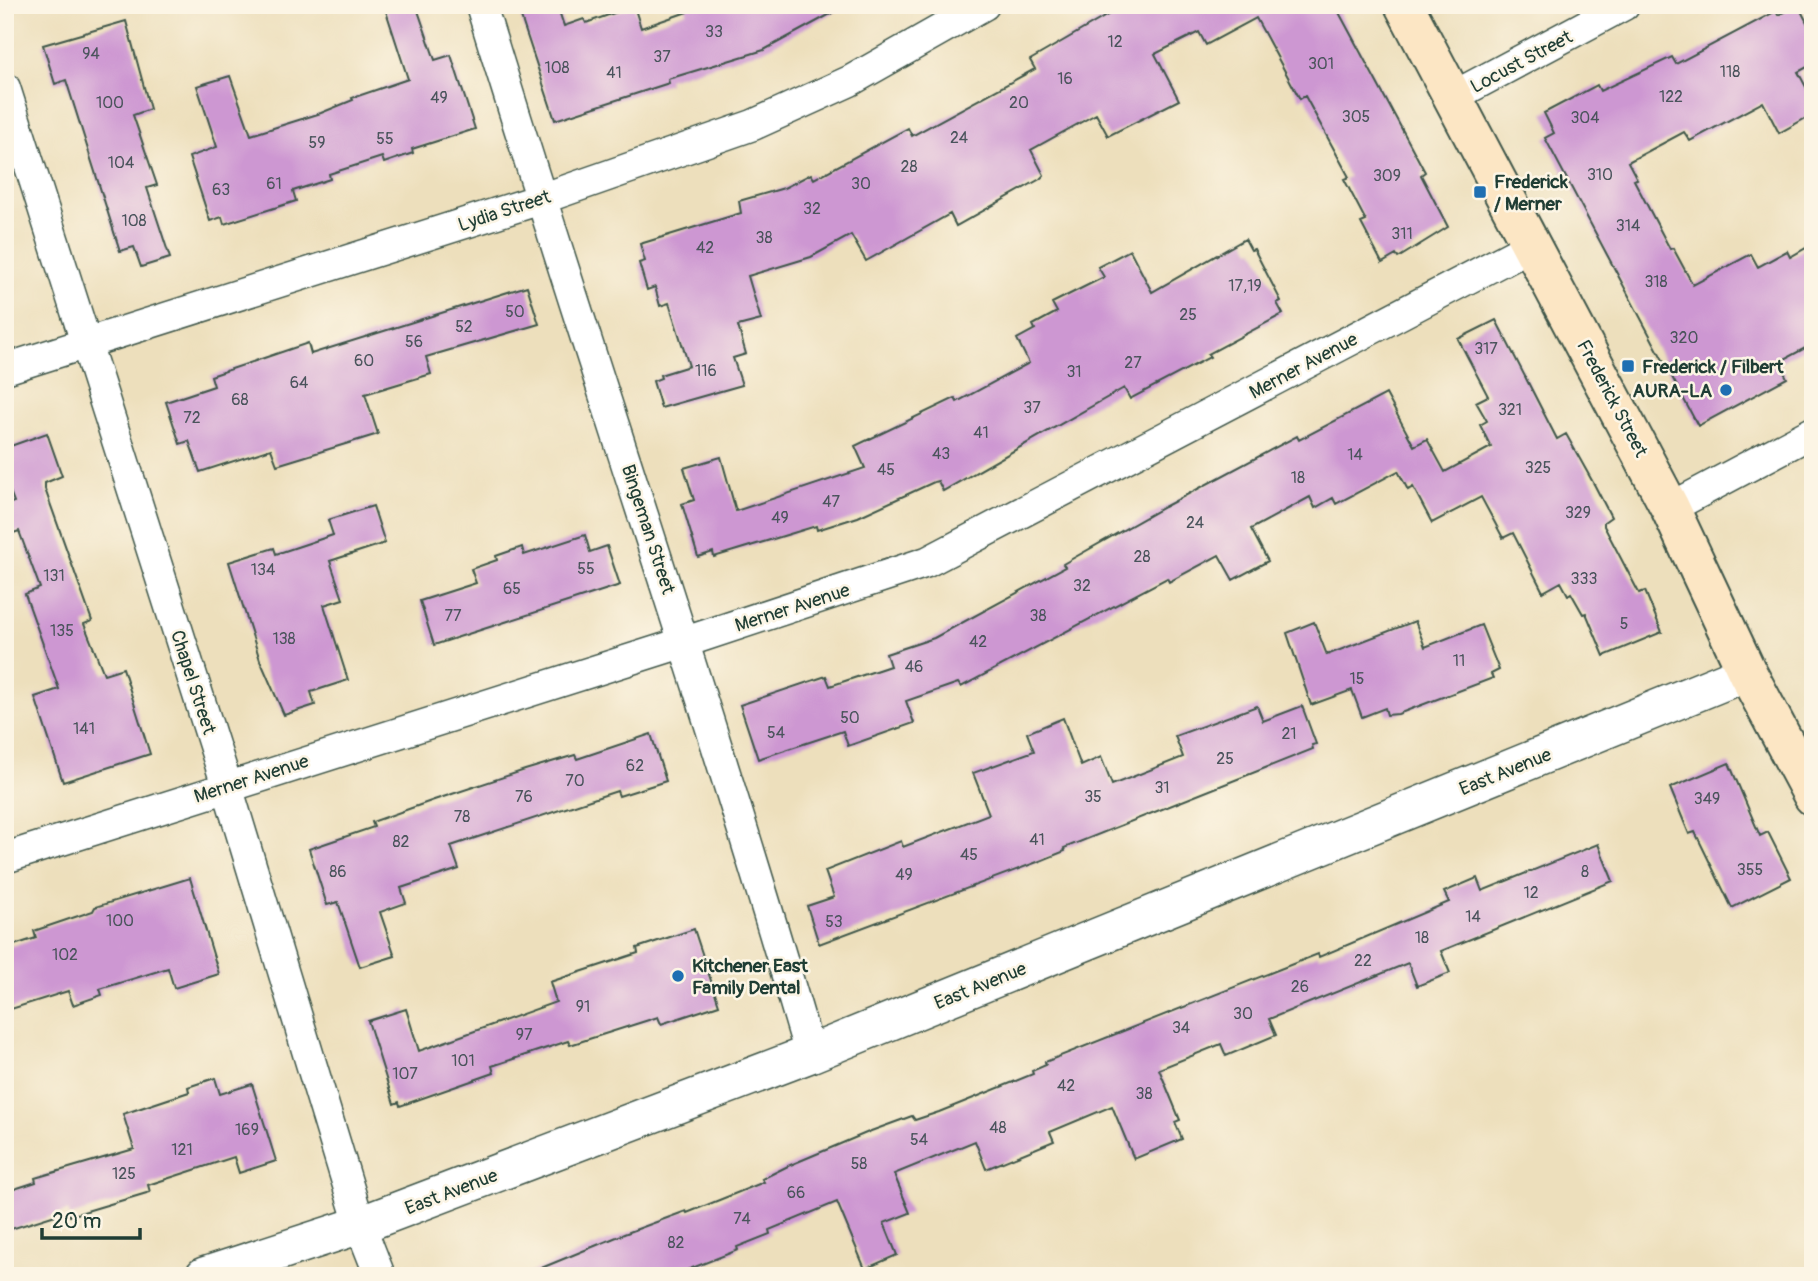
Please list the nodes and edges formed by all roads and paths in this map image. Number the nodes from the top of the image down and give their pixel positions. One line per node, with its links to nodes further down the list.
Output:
1 (481, 5): 7 (street, Bingeman Street)
2 (984, 5): 7 (street, Lydia Street)
3 (1404, 5): 6 (main road, Frederick Street)
4 (1624, 5): 6 (street, Locust Street)
5 (5, 88): 9 (street, Chapel Street)
6 (1454, 96): 8 (main road, Frederick Street)
7 (541, 199): 9 (street, Lydia Street); 13 (street, Bingeman Street)
8 (1532, 245): 12 (main road, Frederick Street); 13 (street, Merner Avenue)
9 (85, 344): 10 (street, Lydia Street); 15 (street, Chapel Street)
10 (5, 369)
11 (1813, 432): 12 (street)
12 (1670, 508): 14 (main road, Frederick Street)
13 (685, 642): 15 (street, Merner Avenue); 18 (street, Bingeman Street)
14 (1747, 672): 16 (main road, Frederick Street); 18 (street, East Avenue)
15 (227, 786): 17 (street, Merner Avenue); 19 (street, Chapel Street)
16 (1813, 796)
17 (5, 858)
18 (810, 1054): 19 (street, East Avenue)
19 (360, 1225): 20 (street, East Avenue); 21 (street, Chapel Street)
20 (204, 1276)
21 (380, 1276)

